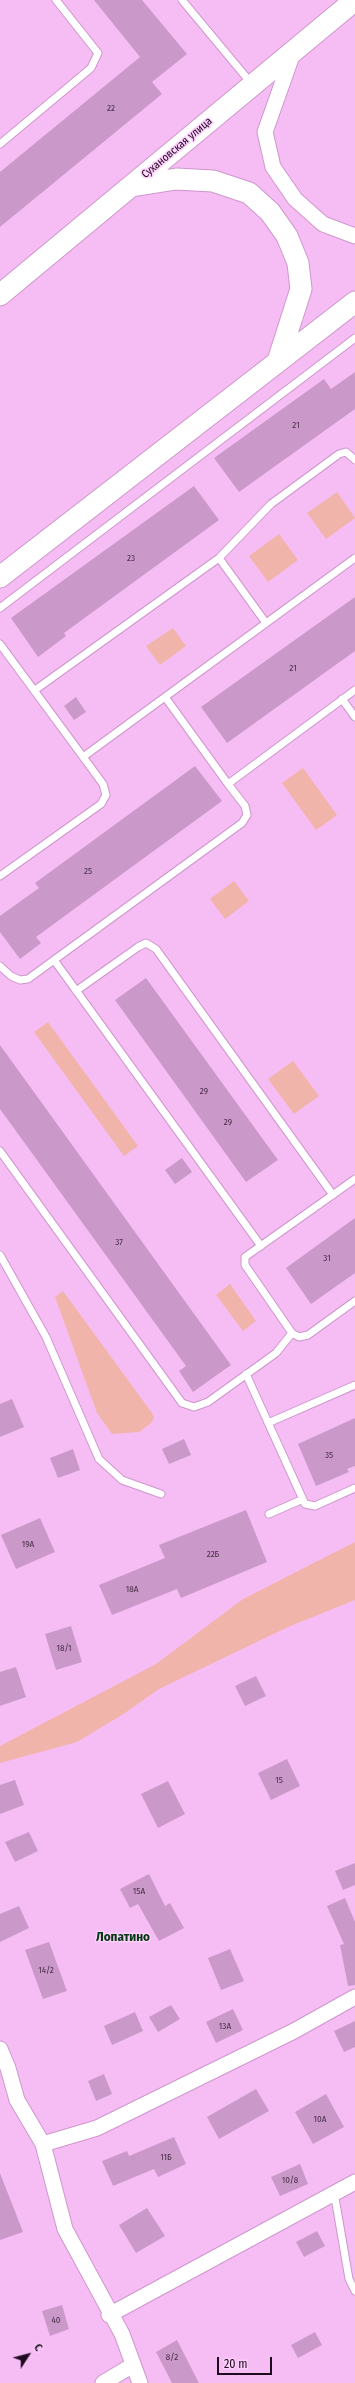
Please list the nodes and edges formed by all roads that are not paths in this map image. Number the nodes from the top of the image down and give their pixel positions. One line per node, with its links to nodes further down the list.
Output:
1 (56, 0): 6 (lane)
2 (182, 0): 5 (lane)
3 (355, 0): 4 (street, Сухановская улица)
4 (293, 52): 5 (street, Сухановская улица); 8 (street)
5 (252, 85): 7 (street, Сухановская улица)
6 (0, 144)
7 (131, 186): 9 (street, Сухановская улица); 12 (street)
8 (355, 236)
9 (0, 295)
10 (355, 302): 12 (street)
11 (355, 338): 17 (lane)
12 (278, 361): 16 (street)
13 (355, 460): 14 (lane)
14 (219, 558): 18 (lane); 20 (lane)
15 (355, 558): 18 (lane)
16 (0, 577)
17 (0, 608)
18 (266, 623): 22 (lane)
19 (0, 644): 20 (lane)
20 (35, 690): 25 (lane)
21 (355, 690): 23 (lane)
22 (165, 697): 25 (lane); 26 (lane)
23 (342, 700): 24 (lane); 26 (lane)
24 (355, 717)
25 (84, 757): 27 (lane)
26 (228, 784): 28 (lane)
27 (0, 876)
28 (54, 960): 29 (lane); 30 (lane)
29 (0, 966)
30 (76, 991): 33 (lane); 34 (lane)
31 (0, 1151): 38 (lane)
32 (355, 1179): 33 (lane)
33 (333, 1195): 34 (lane)
34 (261, 1246): 37 (lane)
35 (0, 1255): 42 (lane)
36 (355, 1301): 37 (lane)
37 (292, 1333): 38 (lane)
38 (246, 1374): 40 (lane)
39 (355, 1385): 40 (lane)
40 (268, 1423): 43 (lane)
41 (355, 1488): 43 (lane)
42 (161, 1494)
43 (301, 1500): 44 (lane)
44 (269, 1514)
45 (355, 1997): 47 (street)
46 (0, 2049): 47 (street)
47 (43, 2144): 51 (street)
48 (355, 2182): 49 (street)
49 (334, 2192): 50 (lane); 51 (street)
50 (355, 2291)
51 (109, 2314): 52 (street)
52 (133, 2365): 53 (street); 54 (street)
53 (103, 2383)
54 (140, 2383)

